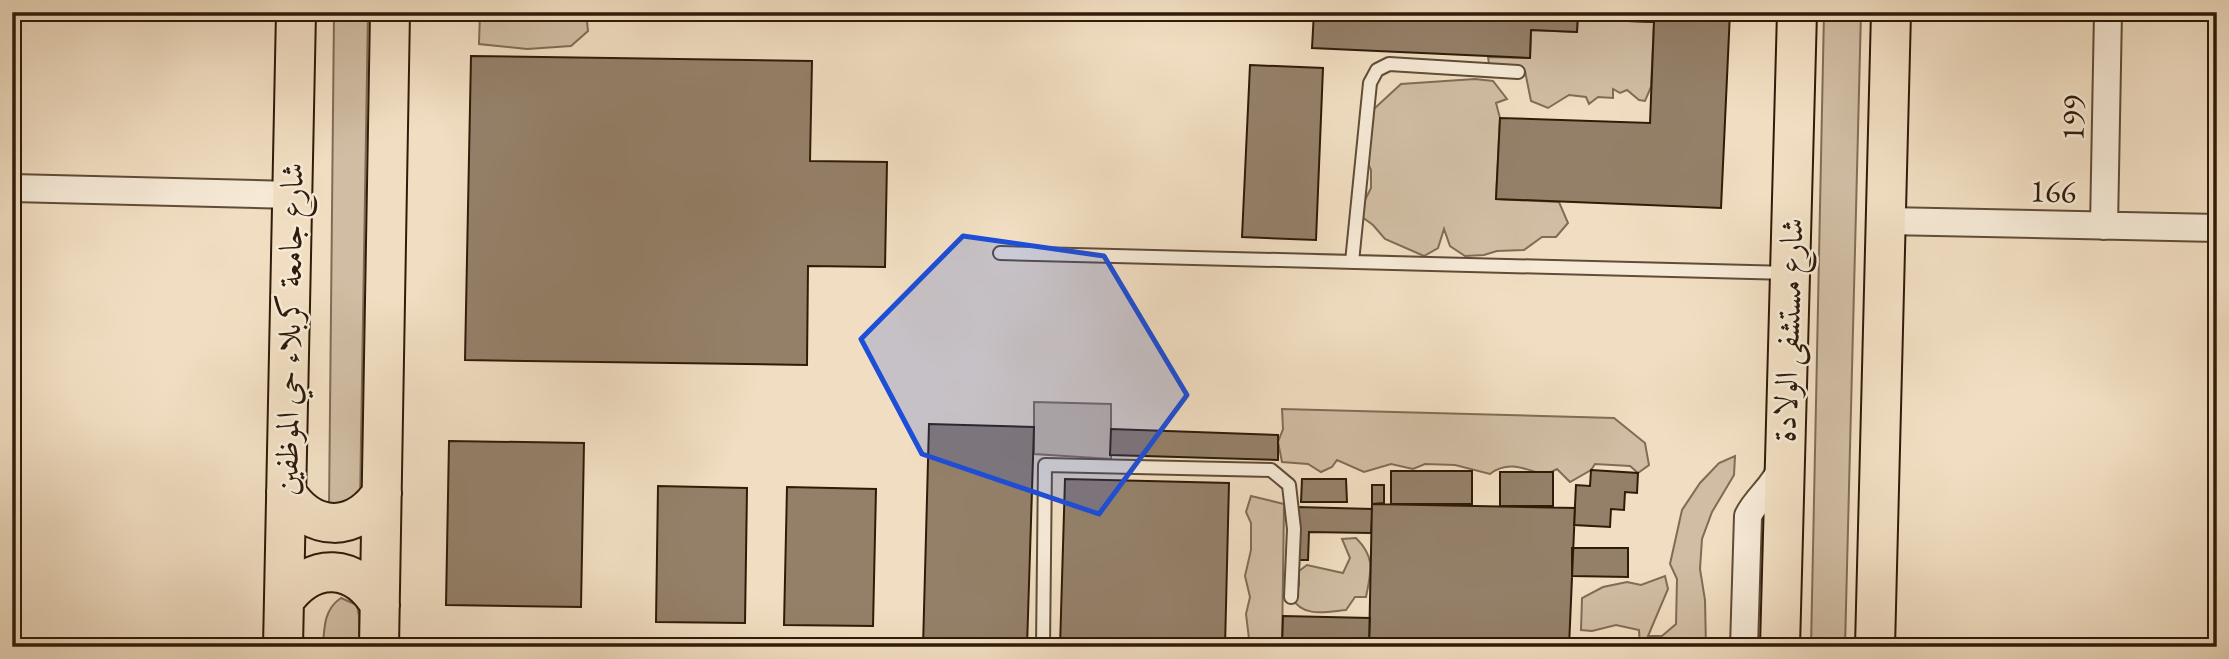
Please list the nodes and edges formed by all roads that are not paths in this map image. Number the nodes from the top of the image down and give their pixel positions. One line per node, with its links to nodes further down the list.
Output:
1 (296, 12): 8 (main road, شارع جامعة كربلاء حي الموظفين)
2 (390, 12): 17 (main road)
3 (1797, 12): 14 (main road, شارع مستشفى الولادة)
4 (1891, 12): 9 (main road)
5 (2108, 12): 10 (street, 199)
6 (1518, 72): 13 (lane)
7 (12, 187): 8 (street)
8 (292, 195): 16 (main road, شارع جامعة كربلاء حي الموظفين)
9 (1887, 221): 10 (street, 166); 26 (main road)
10 (2104, 226): 11 (street, 166)
11 (2217, 228)
12 (1000, 253): 13 (lane)
13 (1352, 262): 14 (lane)
14 (1790, 273): 15 (main road, شارع مستشفى الولادة)
15 (1785, 454): 24 (street); 25 (main road, شارع مستشفى الولادة)
16 (286, 492): 17 (main road); 19 (main road, شارع جامعة كربلاء حي الموظفين)
17 (382, 493): 20 (main road)
18 (1291, 597): 23 (lane)
19 (284, 601): 20 (main road); 21 (main road, شارع جامعة كربلاء حي الموظفين)
20 (380, 605): 22 (main road)
21 (283, 647)
22 (379, 647)
23 (1043, 647)
24 (1744, 647)
25 (1780, 647)
26 (1875, 647)

